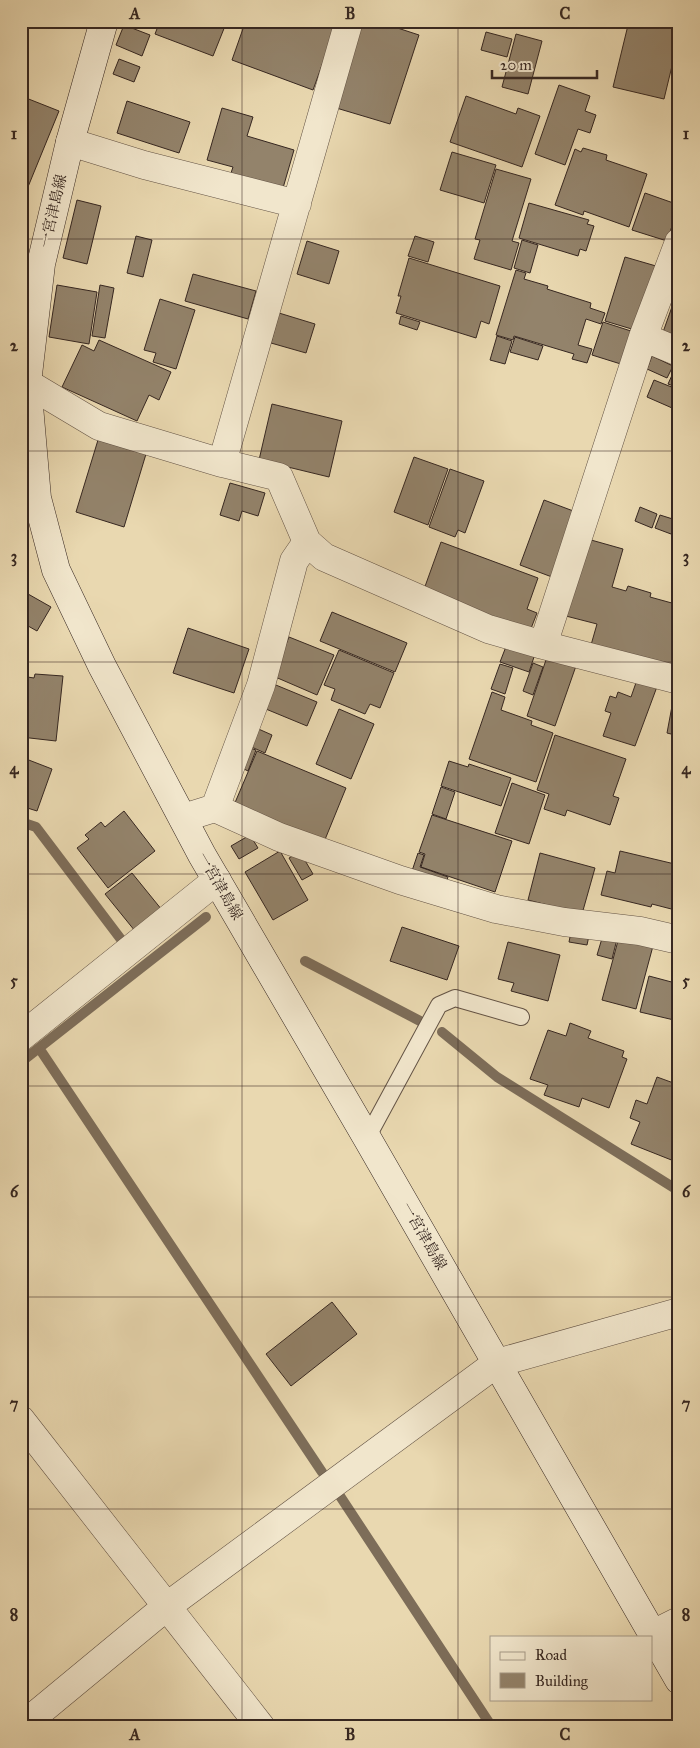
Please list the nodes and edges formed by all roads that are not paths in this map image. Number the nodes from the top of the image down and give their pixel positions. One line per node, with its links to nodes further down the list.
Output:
1 (104, 21): 3 (street, 一宮津島線)
2 (349, 21): 4 (street)
3 (70, 142): 4 (street); 8 (street, 一宮津島線)
4 (297, 204): 9 (street)
5 (679, 242): 6 (street)
6 (643, 336): 7 (street); 11 (street)
7 (679, 352)
8 (24, 382): 9 (street); 14 (street, 一宮津島線)
9 (222, 463): 10 (street)
10 (307, 542): 11 (street); 13 (street)
11 (543, 645): 12 (street)
12 (679, 678)
13 (215, 808): 14 (street); 16 (street)
14 (182, 818): 15 (street, 一宮津島線)
15 (217, 880): 18 (street); 19 (street, 一宮津島線)
16 (679, 940)
17 (521, 1017): 19 (lane)
18 (21, 1037)
19 (368, 1138): 21 (street, 一宮津島線)
20 (679, 1312): 21 (street)
21 (496, 1363): 23 (street); 25 (street, 一宮津島線)
22 (21, 1420): 23 (street)
23 (166, 1607): 27 (street); 28 (street)
24 (679, 1621): 25 (street)
25 (653, 1634): 26 (street, 一宮津島線)
26 (679, 1680)
27 (21, 1727)
28 (261, 1727)

